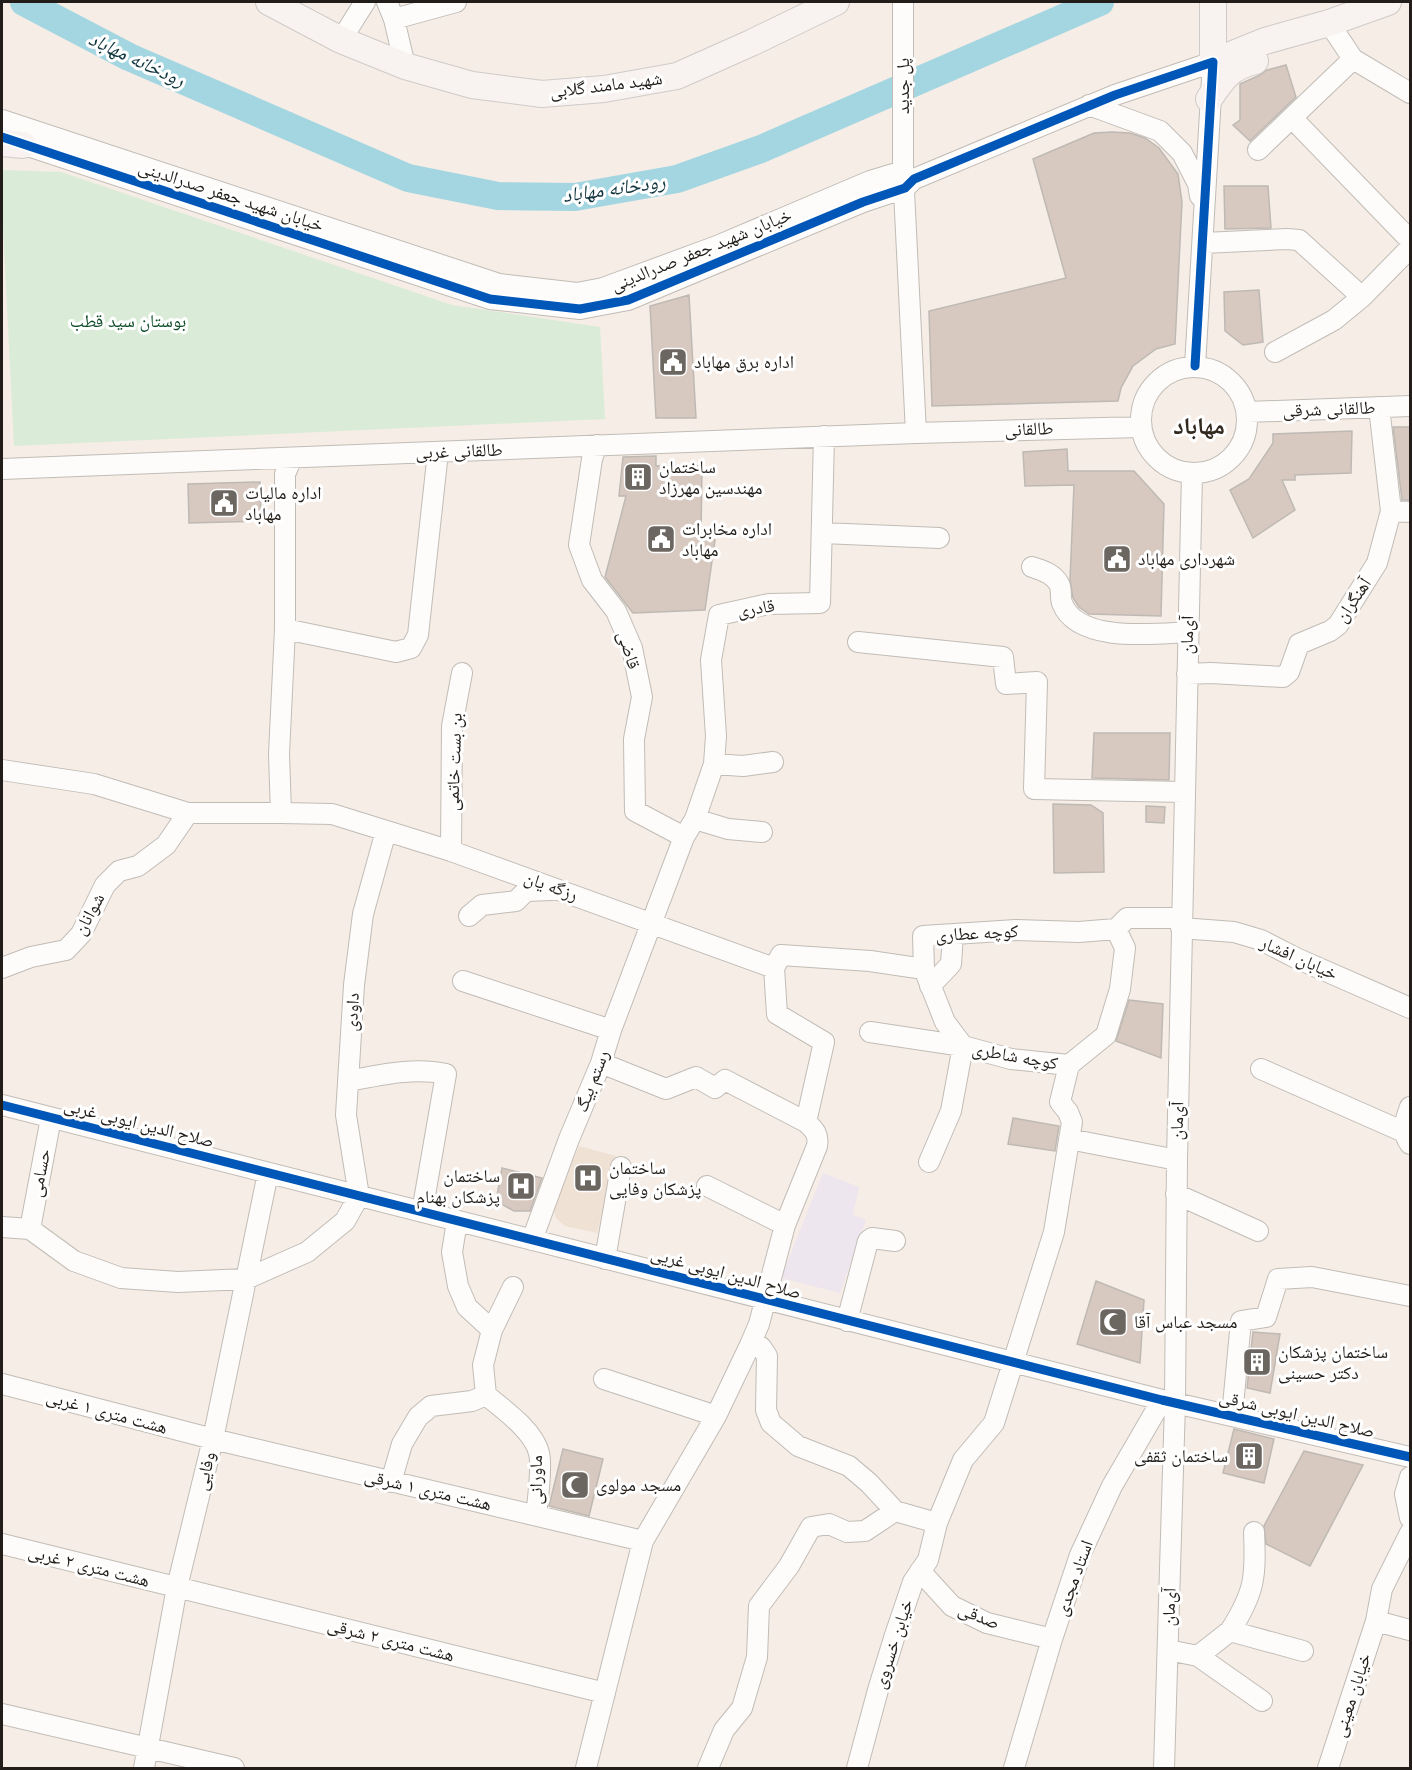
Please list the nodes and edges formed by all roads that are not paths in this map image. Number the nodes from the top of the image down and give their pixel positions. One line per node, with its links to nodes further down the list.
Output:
1 (269, 2): 10 (main road, شهید مامند گلابی)
2 (365, 2): 10 (street)
3 (456, 2): 7 (street)
4 (903, 2): 21 (street, پل جدید)
5 (1388, 2): 9 (main road)
6 (822, 5): 13 (main road, شهید مامند گلابی)
7 (390, 10): 13 (street)
8 (1212, 14): 12 (main road)
9 (1317, 26): 11 (street); 12 (main road); 15 (main road)
10 (341, 40): 13 (main road, شهید مامند گلابی)
11 (1353, 59): 14 (street); 17 (street)
12 (1213, 62): 15 (street); 16 (street, خیابان شهید جعفر صدرالدینی)
13 (405, 66)
14 (1410, 93)
15 (1209, 99): 22 (street)
16 (1089, 105): 21 (street, خیابان شهید جعفر صدرالدینی); 22 (street)
17 (1292, 117): 20 (street); 23 (street)
18 (2, 120): 21 (street, خیابان شهید جعفر صدرالدینی)
19 (9, 142): 21 (street, خیابان شهید جعفر صدرالدینی)
20 (1258, 150)
21 (907, 179): 33 (street, پل جدید)
22 (1204, 216): 24 (street)
23 (1410, 240)
24 (1204, 243): 26 (street); 28 (street)
25 (1410, 248): 26 (street)
26 (1362, 297): 27 (street)
27 (1275, 352)
28 (1195, 366): 31 (street); 32 (street)
29 (1410, 406): 30 (street, طالقانی شرقی)
30 (1379, 407): 31 (street, طالقانی شرقی); 40 (street)
31 (1248, 412): 39 (street)
32 (1141, 427): 33 (street, طالقانی); 39 (street)
33 (916, 433): 34 (street, طالقانی غربی)
34 (824, 436): 35 (street, طالقانی غربی); 41 (street, قادری)
35 (597, 446): 36 (street, طالقانی غربی); 58 (street, قاضی)
36 (438, 452): 37 (street, طالقانی غربی); 44 (street)
37 (292, 458): 38 (street, طالقانی غربی); 44 (street)
38 (2, 469)
39 (1192, 473): 45 (street, آی‌مان)
40 (1401, 512): 48 (street, آهنگران)
41 (823, 534): 42 (street); 50 (street, قادری)
42 (939, 538)
43 (1032, 567): 45 (street)
44 (285, 629): 54 (street)
45 (1187, 632): 48 (street, آی‌مان)
46 (858, 642): 52 (street)
47 (462, 673): 59 (street, بن بست خاتمی)
48 (1187, 674): 52 (street, آی‌مان)
49 (773, 762): 50 (street)
50 (714, 764): 55 (street, قادری)
51 (2, 770): 53 (street, رزگه یان)
52 (1184, 792): 63 (street, آی‌مان)
53 (188, 813): 54 (street, رزگه یان); 66 (street, شوانان)
54 (281, 813): 56 (street, رزگه یان)
55 (695, 819): 57 (street); 58 (street, قادری)
56 (386, 831): 59 (street, رزگه یان); 77 (street, داودی)
57 (762, 831)
58 (684, 837): 62 (street, رستم بیگ)
59 (451, 851): 60 (street, رزگه یان)
60 (560, 890): 61 (street); 62 (street, رزگه یان)
61 (469, 916)
62 (652, 922): 67 (street, رزگه یان); 71 (street, رستم بیگ)
63 (1181, 923): 64 (street, کوچه عطاری); 70 (street, خیابان افشار); 84 (street, آی‌مان)
64 (1116, 929): 65 (street, کوچه عطاری); 75 (street, کوچه شاطری)
65 (953, 934): 68 (street); 68 (street, کوچه عطاری)
66 (2, 968)
67 (774, 968): 68 (street, کوچه عطاری); 81 (street)
68 (927, 977): 73 (street, کوچه شاطری)
69 (463, 981): 71 (street)
70 (1410, 1008)
71 (611, 1030): 74 (street, رستم بیگ)
72 (870, 1032): 73 (street)
73 (963, 1046): 75 (street, کوچه شاطری); 85 (street)
74 (601, 1063): 81 (street); 97 (street, رستم بیگ)
75 (1070, 1065): 83 (street, خیابن خسروی)
76 (1260, 1069): 82 (street)
77 (348, 1081): 90 (street, داودی); 91 (street)
78 (2, 1105): 80 (street, صلاح الدین ایوبی غربی)
79 (1410, 1107): 82 (street)
80 (51, 1118): 87 (street, صلاح الدین ایوبی غربی); 95 (street, حسامی)
81 (806, 1122): 93 (street)
82 (1407, 1138)
83 (1069, 1139): 84 (street); 107 (street, خیابن خسروی)
84 (1177, 1160): 89 (street, آی‌مان)
85 (929, 1162)
86 (621, 1167): 99 (street)
87 (268, 1173): 90 (street, صلاح الدین ایوبی غریی); 100 (street, وفایی)
88 (707, 1186): 93 (street)
89 (1176, 1194): 96 (street); 111 (street, آی‌مان)
90 (359, 1196): 91 (street, صلاح الدین ایوبی غریی); 100 (street)
91 (422, 1212): 92 (street, صلاح الدین ایوبی غریی)
92 (457, 1221): 97 (street, صلاح الدین ایوبی غریی); 105 (street)
93 (785, 1225): 103 (street)
94 (2, 1227): 95 (street)
95 (30, 1229): 100 (street)
96 (1258, 1231)
97 (532, 1240): 99 (street, صلاح الدین ایوبی غریی)
98 (895, 1241): 104 (street)
99 (605, 1259): 103 (street, صلاح الدین ایوبی غریی)
100 (246, 1279): 114 (street, وفایی)
101 (513, 1287): 105 (street)
102 (1410, 1296): 113 (street)
103 (764, 1300): 104 (street, صلاح الدین ایوبی غریی); 106 (street)
104 (847, 1321): 107 (street, صلاح الدین ایوبی غریی)
105 (492, 1330): 110 (street)
106 (750, 1345): 112 (street); 118 (street)
107 (1014, 1363): 111 (street, صلاح الدین ایوبی غریی); 121 (street, خیابن خسروی)
108 (604, 1379): 112 (street)
109 (2, 1384): 114 (street, هشت متری ۱ غربی)
110 (486, 1395): 117 (street); 119 (street, ماورانی)
111 (1169, 1402): 113 (street, صلاح الدین ایوبی شرقی); 131 (street, استاد مجدی); 132 (street, آی‌مان)
112 (716, 1416): 124 (street)
113 (1232, 1416): 115 (street, صلاح الدین ایوبی شرقی)
114 (213, 1439): 117 (street, هشت متری ۱ شرقی); 127 (street, وفایی)
115 (1410, 1457)
116 (1410, 1477): 120 (street)
117 (391, 1482): 119 (street, هشت متری ۱ شرقی)
118 (895, 1511): 121 (street); 142 (street)
119 (536, 1514): 124 (street, هشت متری ۱ شرقی)
120 (1410, 1518)
121 (937, 1523): 126 (street, خیابن خسروی)
122 (1254, 1532): 130 (street)
123 (1410, 1533): 128 (street, خیابان معینی)
124 (643, 1541): 135 (street)
125 (2, 1544): 127 (street, هشت متری ۲ غربی)
126 (920, 1571): 131 (street, صدقی); 143 (street, خیابن خسروی)
127 (177, 1587): 135 (street, هشت متری ۲ شرقی); 138 (street, وفایی)
128 (1376, 1621): 129 (street); 146 (street, خیابان معینی)
129 (1410, 1630)
130 (1230, 1631): 133 (street); 134 (street)
131 (1052, 1639): 144 (street, استاد مجدی)
132 (1168, 1650): 134 (street); 145 (street, آی‌مان)
133 (1303, 1651)
134 (1198, 1656): 136 (street)
135 (605, 1693): 141 (street)
136 (1262, 1701)
137 (2, 1714): 138 (street)
138 (148, 1748): 139 (street, وفایی); 140 (street)
139 (144, 1768)
140 (234, 1768)
141 (586, 1768)
142 (708, 1768)
143 (857, 1768)
144 (1014, 1768)
145 (1164, 1768)
146 (1328, 1768)

